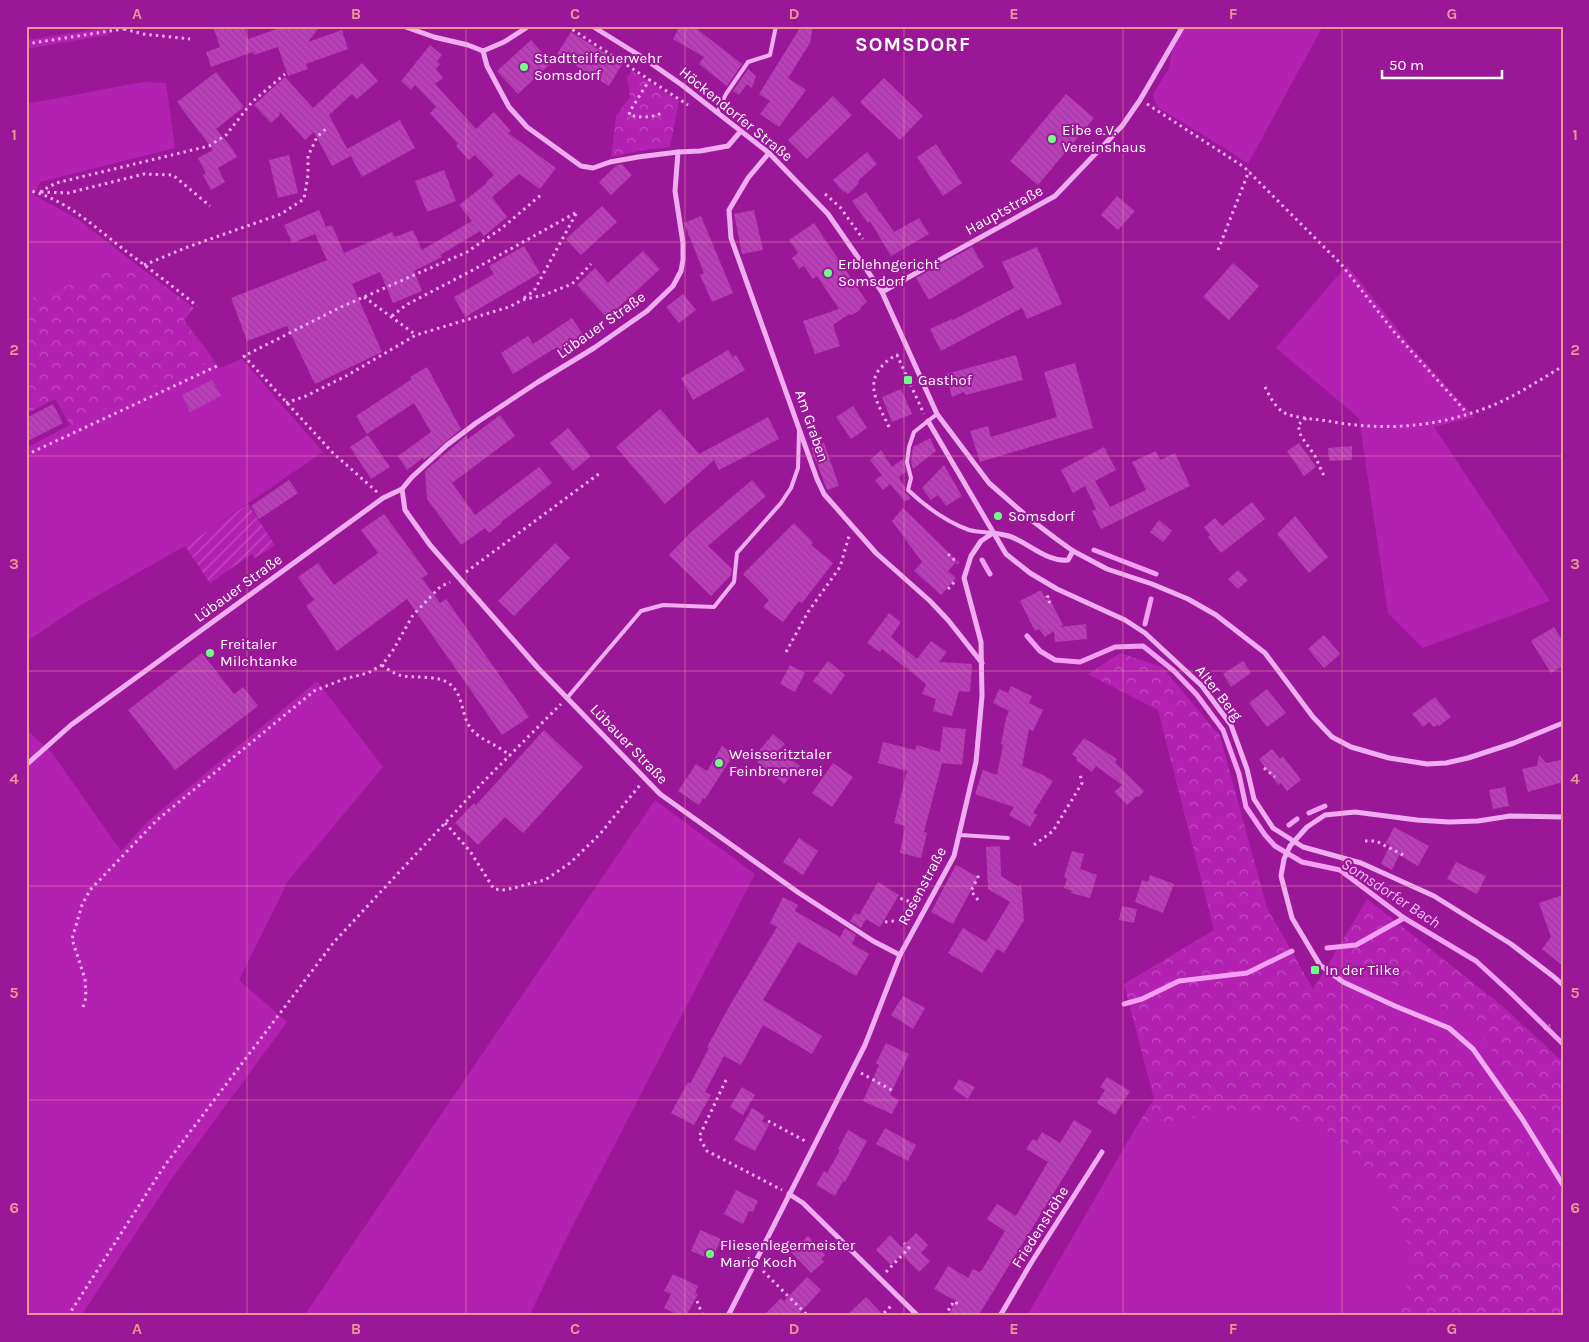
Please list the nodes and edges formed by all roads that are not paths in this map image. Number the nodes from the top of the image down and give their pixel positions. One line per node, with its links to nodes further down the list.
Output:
1 (403, 26): 6 (street)
2 (529, 26): 6 (street)
3 (592, 26): 7 (street, Höckendorfer Straße)
4 (776, 26): 7 (lane)
5 (1183, 26): 11 (street, Hauptstraße)
6 (483, 51): 9 (street)
7 (717, 113): 8 (street, Höckendorfer Straße)
8 (740, 132): 9 (street); 10 (street, Höckendorfer Straße)
9 (678, 152): 15 (street, Lübauer Straße)
10 (769, 153): 11 (street, Höckendorfer Straße); 14 (street, Am Graben)
11 (882, 292): 12 (street, Höckendorfer Straße)
12 (937, 414): 13 (lane); 17 (street, Höckendorfer Straße)
13 (928, 420): 16 (street, Alter Berg); 16 (lane)
14 (799, 426): 18 (street, Am Graben); 19 (lane)
15 (402, 489): 19 (street, Lübauer Straße); 21 (street, Lübauer Straße)
16 (993, 533): 17 (street); 18 (street, Rosenstraße); 25 (street, Alter Berg)
17 (1073, 552): 20 (street, Höckendorfer Straße)
18 (982, 664): 23 (street, Rosenstraße)
19 (567, 698): 26 (street, Lübauer Straße)
20 (1563, 723)
21 (26, 765)
22 (1563, 818): 25 (street)
23 (960, 835): 24 (lane); 26 (street, Rosenstraße)
24 (1008, 838)
25 (1292, 844): 27 (street, Alter Berg); 29 (street)
26 (900, 955): 30 (street, Rosenstraße)
27 (1563, 986)
28 (1102, 1152): 33 (street, Friedenshöhe)
29 (1563, 1186)
30 (789, 1194): 31 (street, Rosenstraße); 32 (street)
31 (728, 1316)
32 (918, 1316)
33 (1000, 1316)

